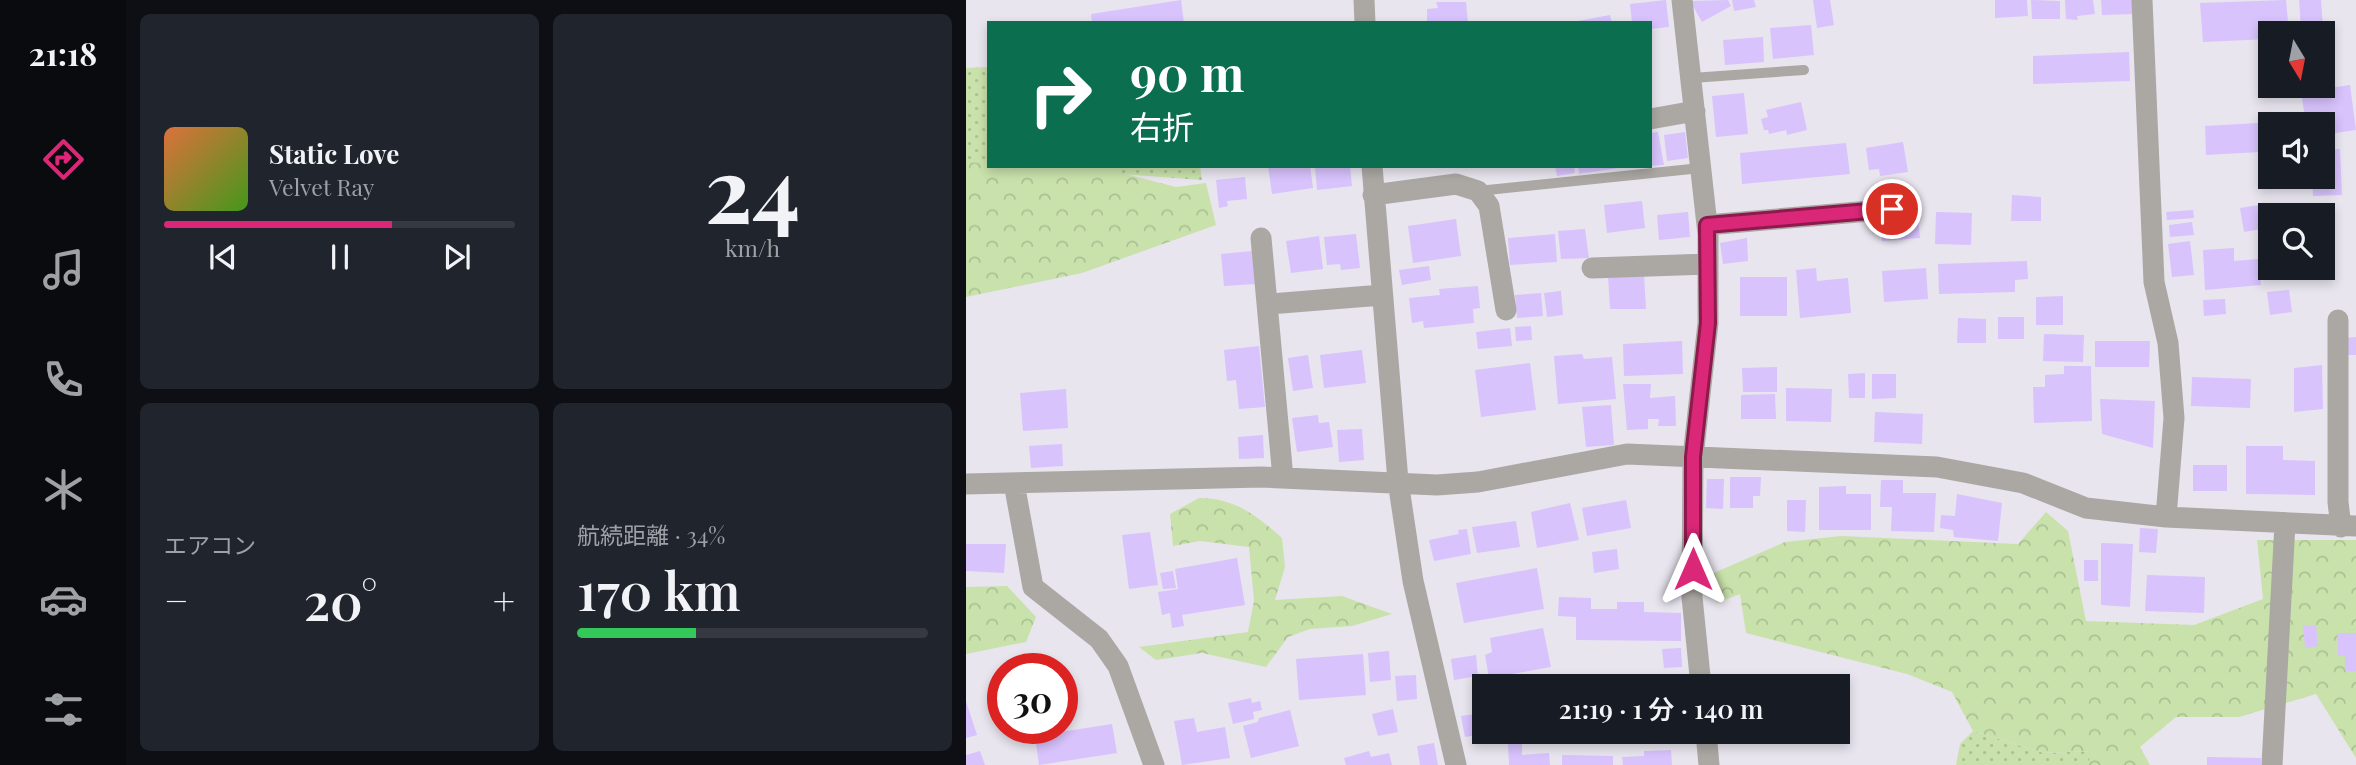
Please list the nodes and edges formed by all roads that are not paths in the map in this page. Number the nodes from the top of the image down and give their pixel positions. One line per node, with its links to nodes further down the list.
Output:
1 (1364, 0): 4 (street)
2 (1682, 0): 6 (street)
3 (2141, 0): 27 (street)
4 (1365, 21)
5 (1804, 70): 6 (lane)
6 (1692, 78): 7 (street)
7 (1695, 111): 8 (street); 10 (street)
8 (1652, 119)
9 (1372, 168): 12 (street)
10 (1701, 168): 11 (lane); 14 (street)
11 (1478, 191): 12 (street); 20 (street)
12 (1373, 195): 18 (street)
13 (1892, 209): 14 (street)
14 (1707, 225): 16 (street)
15 (1261, 239): 19 (street)
16 (1708, 264): 17 (street); 22 (street)
17 (1592, 268)
18 (1382, 295): 19 (street); 24 (street)
19 (1269, 304): 23 (street)
20 (1506, 310)
21 (2338, 320): 29 (street)
22 (1693, 457): 24 (street); 27 (street); 30 (street)
23 (1283, 478): 24 (street); 25 (street)
24 (1398, 481): 33 (street)
25 (1014, 483): 26 (street); 32 (street)
26 (966, 484)
27 (2166, 517): 28 (street)
28 (2285, 523): 29 (street); 35 (street)
29 (2349, 526)
30 (1700, 674)
31 (1707, 744): 34 (street)
32 (1154, 765)
33 (1456, 765)
34 (1709, 765)
35 (2272, 765)

